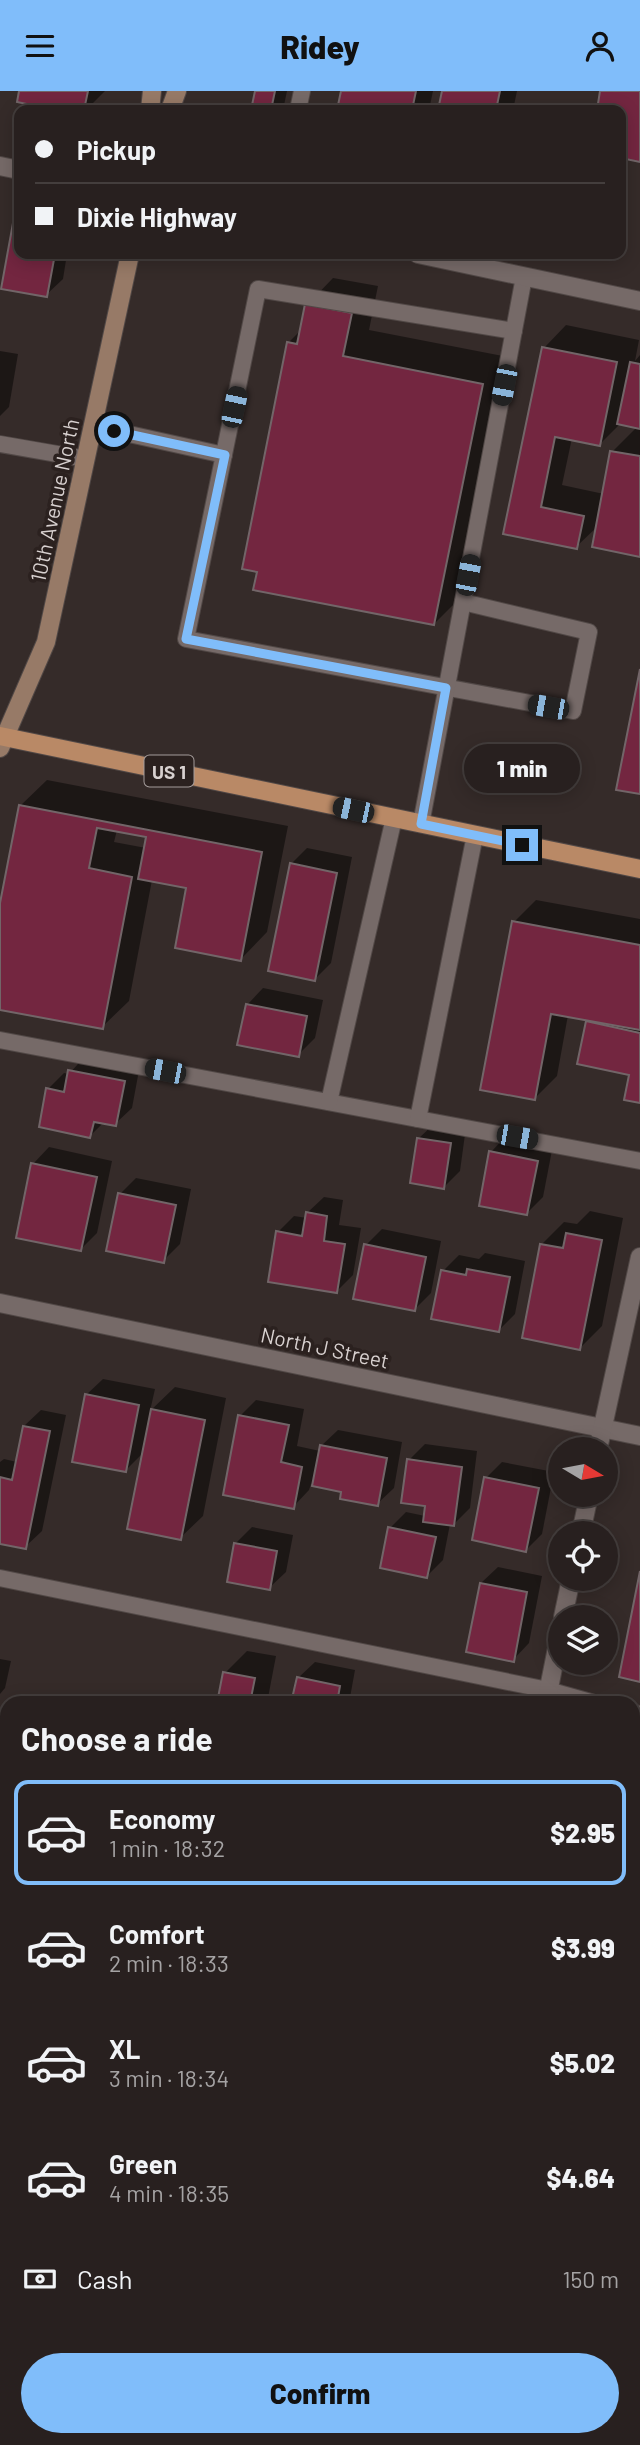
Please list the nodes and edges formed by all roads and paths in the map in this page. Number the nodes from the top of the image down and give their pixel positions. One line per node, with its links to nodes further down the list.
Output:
1 (129, 259): 6 (main road, 10th Avenue North)
2 (441, 259): 3 (street)
3 (524, 277): 4 (street); 5 (lane)
4 (640, 302)
5 (514, 331): 8 (lane); 10 (lane)
6 (93, 426): 8 (lane); 9 (main road, 10th Avenue North)
7 (0, 444): 9 (lane)
8 (225, 455): 11 (lane)
9 (86, 459): 12 (main road, 10th Avenue North)
10 (463, 602): 11 (lane); 11 (lane)
11 (446, 688): 14 (lane)
12 (1, 740): 13 (main road, US 1)
13 (394, 818): 14 (main road, US 1); 18 (lane)
14 (421, 824): 15 (main road, US 1)
15 (475, 835): 16 (main road, US 1); 19 (lane)
16 (640, 869)
17 (0, 1040): 18 (lane)
18 (329, 1102): 19 (lane)
19 (418, 1119): 20 (lane)
20 (640, 1161)
21 (640, 1257): 23 (street)
22 (0, 1303): 23 (street, North J Street)
23 (603, 1428): 24 (street, North J Street); 25 (street)
24 (640, 1436)
25 (601, 1437)
26 (0, 1577): 28 (lane)
27 (551, 1675): 28 (street)
28 (547, 1696)

